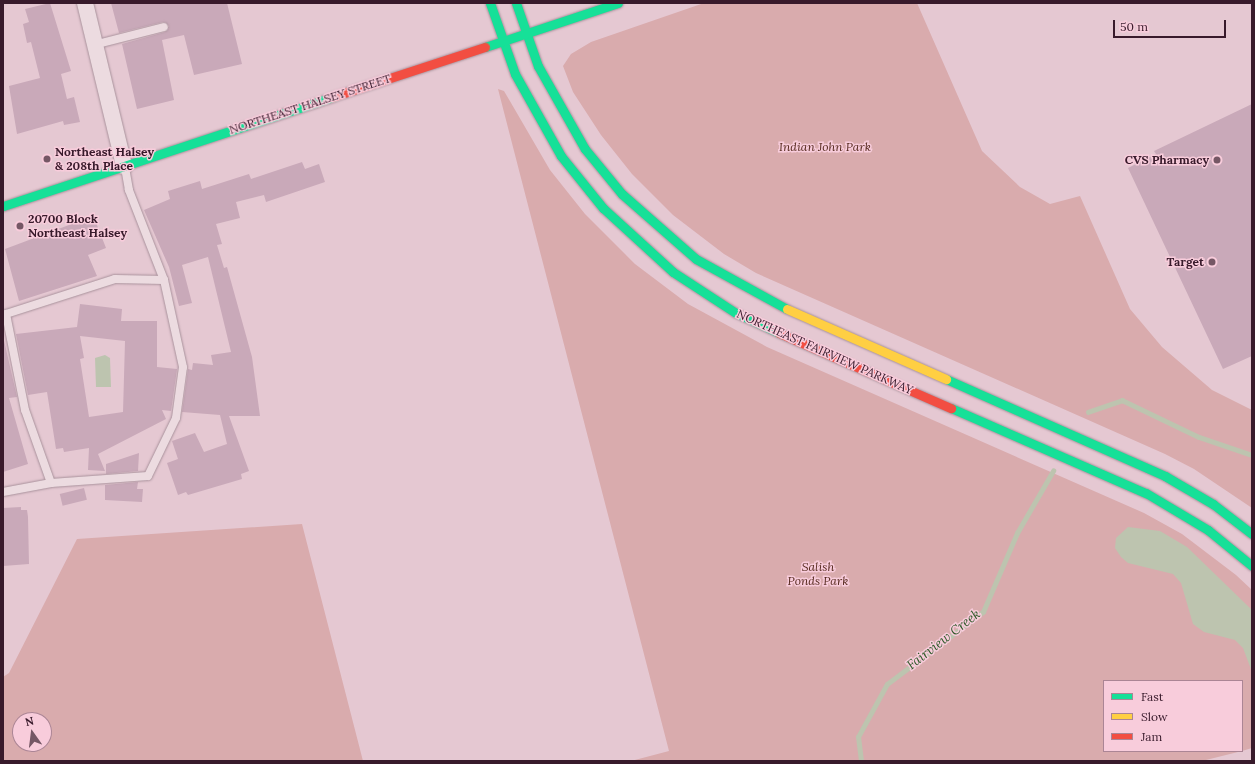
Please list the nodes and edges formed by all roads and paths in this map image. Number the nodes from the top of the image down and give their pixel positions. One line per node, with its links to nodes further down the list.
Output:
1 (85, 3): 8 (street)
2 (490, 3): 7 (main road, NORTHEAST FAIRVIEW PARKWAY)
3 (516, 3): 6 (main road, NORTHEAST FAIRVIEW PARKWAY)
4 (618, 3): 6 (main road, NORTHEAST HALSEY STREET)
5 (164, 27): 8 (lane)
6 (526, 33): 7 (main road, NORTHEAST HALSEY STREET); 15 (main road, NORTHEAST FAIRVIEW PARKWAY)
7 (503, 40): 9 (main road, NORTHEAST HALSEY STREET); 16 (main road, NORTHEAST FAIRVIEW PARKWAY)
8 (94, 45): 9 (street)
9 (124, 166): 10 (main road, NORTHEAST HALSEY STREET); 11 (lane)
10 (3, 206)
11 (164, 280): 12 (lane); 13 (lane)
12 (4, 314): 13 (lane)
13 (51, 482): 14 (lane)
14 (3, 492)
15 (1252, 534)
16 (1252, 566)

